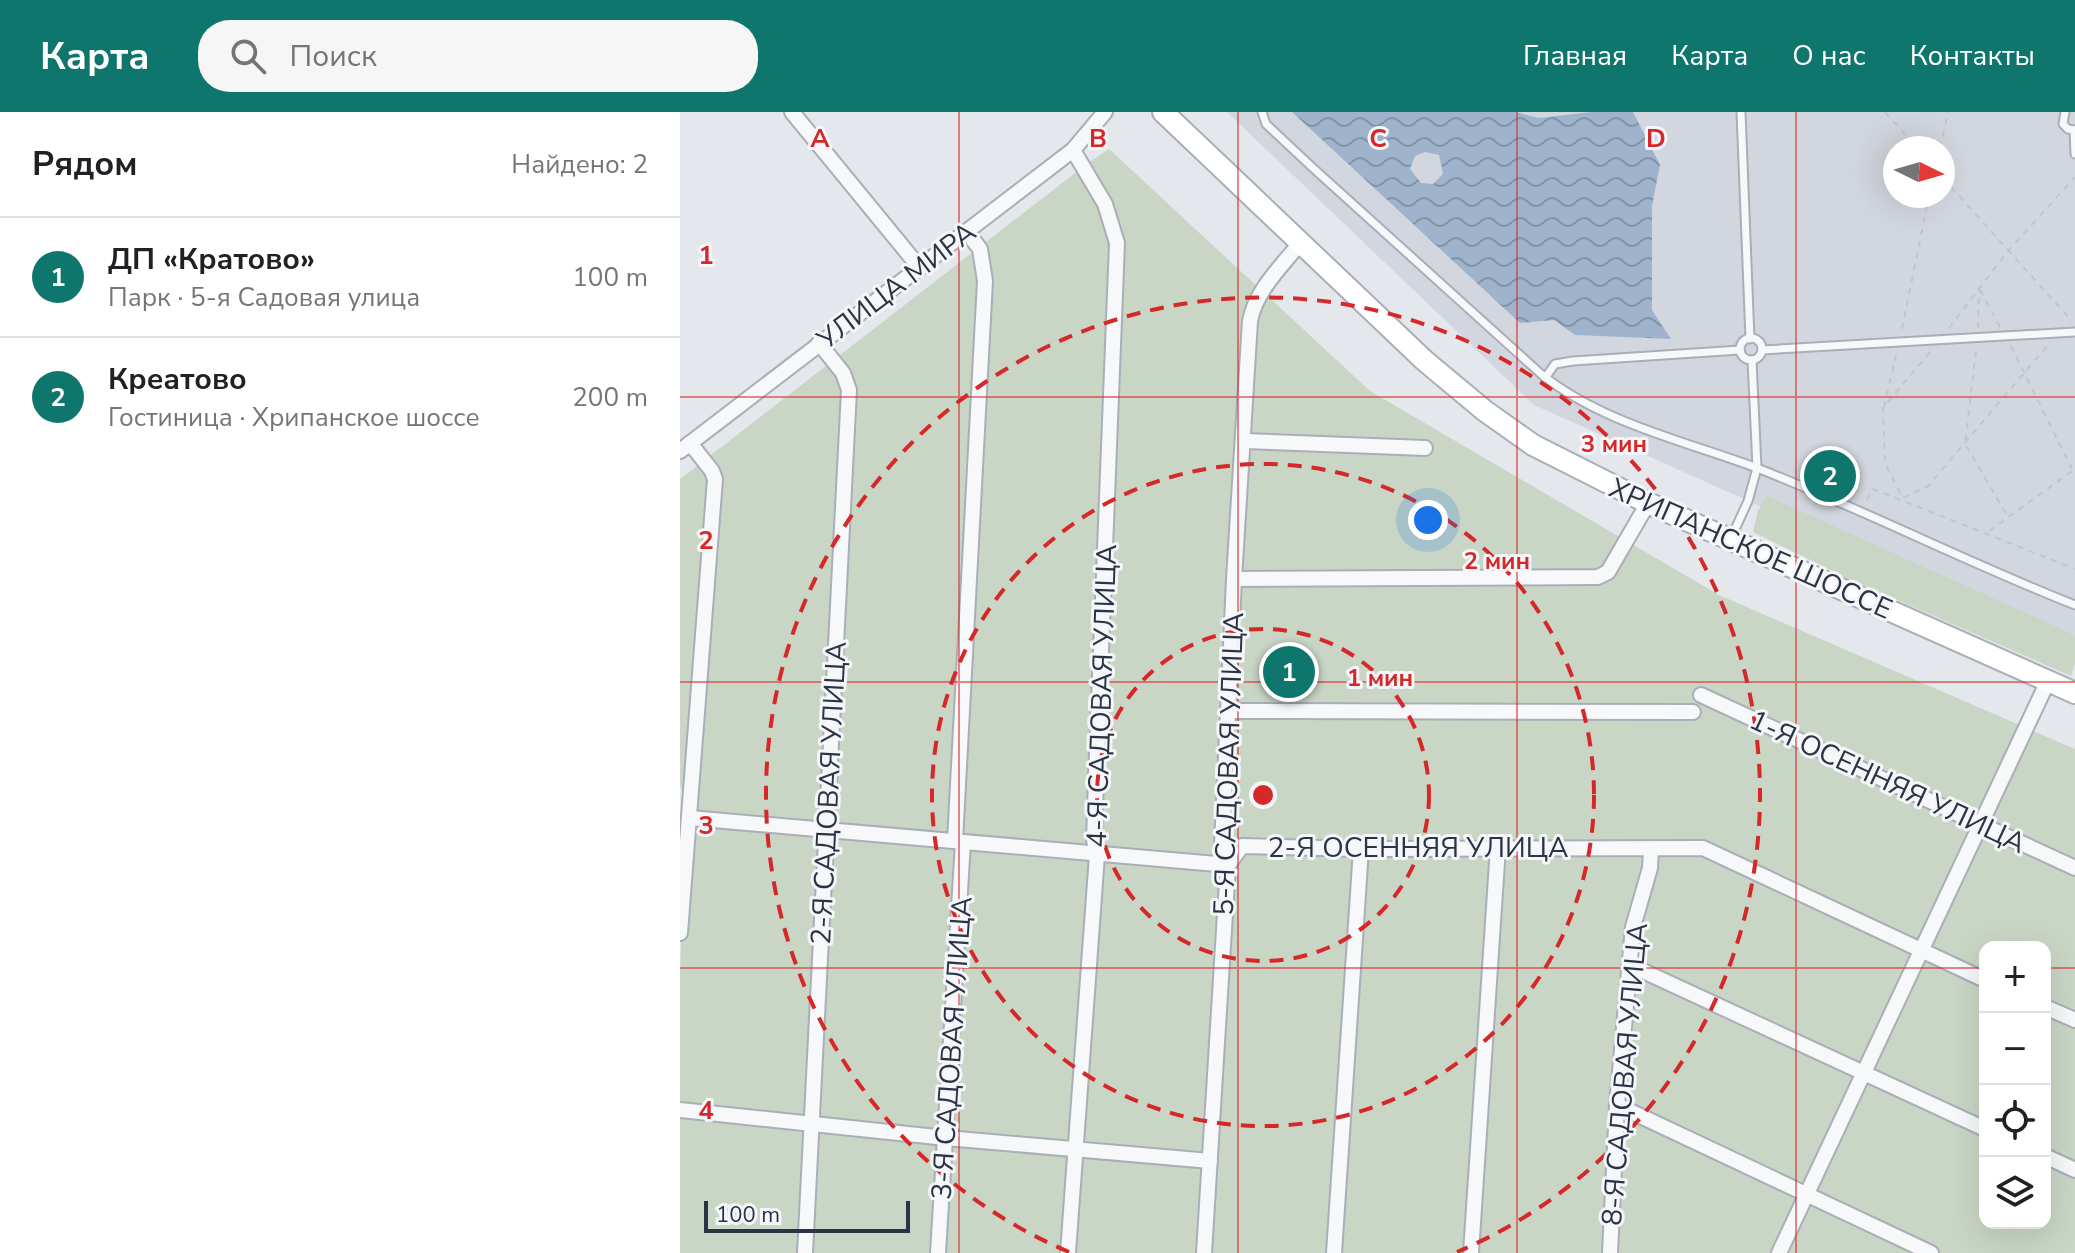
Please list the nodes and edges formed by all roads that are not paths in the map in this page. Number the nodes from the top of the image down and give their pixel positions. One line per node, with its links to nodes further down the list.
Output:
1 (792, 112): 12 (street)
2 (1105, 112): 8 (street, УЛИЦА МИРА)
3 (1163, 112): 11 (main road, ХРИПАНСКОЕ ШОССЕ)
4 (1262, 112): 19 (lane)
5 (1741, 112): 14 (lane)
6 (2065, 112): 7 (lane)
7 (2074, 130): 9 (lane)
8 (1073, 150): 10 (street, УЛИЦА МИРА); 42 (street, 4-Я САДОВАЯ УЛИЦА)
9 (2075, 154)
10 (967, 232): 12 (street, УЛИЦА МИРА); 38 (street, 3-Я САДОВАЯ УЛИЦА)
11 (1300, 243): 20 (street, 5-Я САДОВАЯ УЛИЦА); 24 (main road, ХРИПАНСКОЕ ШОССЕ)
12 (920, 268): 15 (street, УЛИЦА МИРА)
13 (2075, 332): 17 (lane)
14 (1750, 339): 16 (lane); 17 (lane)
15 (819, 343): 21 (street, УЛИЦА МИРА); 37 (street, 2-Я САДОВАЯ УЛИЦА)
16 (1740, 350): 18 (lane); 19 (lane)
17 (1762, 350): 18 (lane)
18 (1752, 360): 23 (lane)
19 (1545, 378): 23 (lane)
20 (1244, 441): 22 (street); 26 (street, 5-Я САДОВАЯ УЛИЦА)
21 (685, 447): 34 (street)
22 (1425, 448)
23 (1757, 468): 25 (lane); 27 (lane)
24 (1648, 503): 25 (main road, ХРИПАНСКОЕ ШОССЕ); 26 (street)
25 (1730, 540): 28 (main road, ХРИПАНСКОЕ ШОССЕ)
26 (1234, 579): 31 (street, 5-Я САДОВАЯ УЛИЦА)
27 (2075, 605)
28 (2048, 681): 29 (main road, ХРИПАНСКОЕ ШОССЕ); 36 (street)
29 (2075, 693)
30 (1701, 695): 36 (street, 1-Я ОСЕННЯЯ УЛИЦА)
31 (1228, 711): 32 (street); 43 (street, 5-Я САДОВАЯ УЛИЦА)
32 (1693, 712)
33 (680, 771): 34 (street)
34 (690, 800): 35 (street)
35 (690, 818): 37 (street, 2-Я ОСЕННЯЯ УЛИЦА); 45 (street)
36 (1981, 824): 44 (street, 1-Я ОСЕННЯЯ УЛИЦА); 46 (street)
37 (826, 829): 38 (street, 2-Я ОСЕННЯЯ УЛИЦА); 54 (street, 2-Я САДОВАЯ УЛИЦА)
38 (959, 841): 42 (street, 2-Я ОСЕННЯЯ УЛИЦА); 56 (street, 3-Я САДОВАЯ УЛИЦА)
39 (1498, 847): 40 (street, 2-Я ОСЕННЯЯ УЛИЦА); 41 (street, 2-Я ОСЕННЯЯ УЛИЦА); 67 (street)
40 (1361, 849): 43 (street, 2-Я ОСЕННЯЯ УЛИЦА); 66 (street)
41 (1651, 850): 46 (street, 2-Я ОСЕННЯЯ УЛИЦА); 47 (street, 8-Я САДОВАЯ УЛИЦА)
42 (1097, 855): 43 (street, 2-Я ОСЕННЯЯ УЛИЦА); 57 (street, 4-Я САДОВАЯ УЛИЦА)
43 (1228, 865): 59 (street, 5-Я САДОВАЯ УЛИЦА)
44 (2075, 868)
45 (680, 933)
46 (1922, 951): 48 (street, 2-Я ОСЕННЯЯ УЛИЦА); 51 (street)
47 (1630, 965): 51 (street); 52 (street, 8-Я САДОВАЯ УЛИЦА)
48 (1979, 977)
49 (2051, 1010): 50 (street)
50 (2075, 1020)
51 (1864, 1075): 55 (street); 61 (street)
52 (1617, 1105): 61 (street); 68 (street, 8-Я САДОВАЯ УЛИЦА)
53 (680, 1110): 54 (street)
54 (812, 1125): 56 (street); 62 (street, 2-Я САДОВАЯ УЛИЦА)
55 (1979, 1126)
56 (946, 1138): 57 (street); 63 (street, 3-Я САДОВАЯ УЛИЦА)
57 (1077, 1150): 59 (street); 64 (street, 4-Я САДОВАЯ УЛИЦА)
58 (2047, 1157): 60 (street)
59 (1210, 1161): 65 (street, 5-Я САДОВАЯ УЛИЦА)
60 (2075, 1170)
61 (1806, 1196): 69 (street); 70 (street)
62 (805, 1253)
63 (938, 1253)
64 (1068, 1253)
65 (1204, 1253)
66 (1334, 1253)
67 (1471, 1253)
68 (1610, 1253)
69 (1779, 1253)
70 (1931, 1253)

